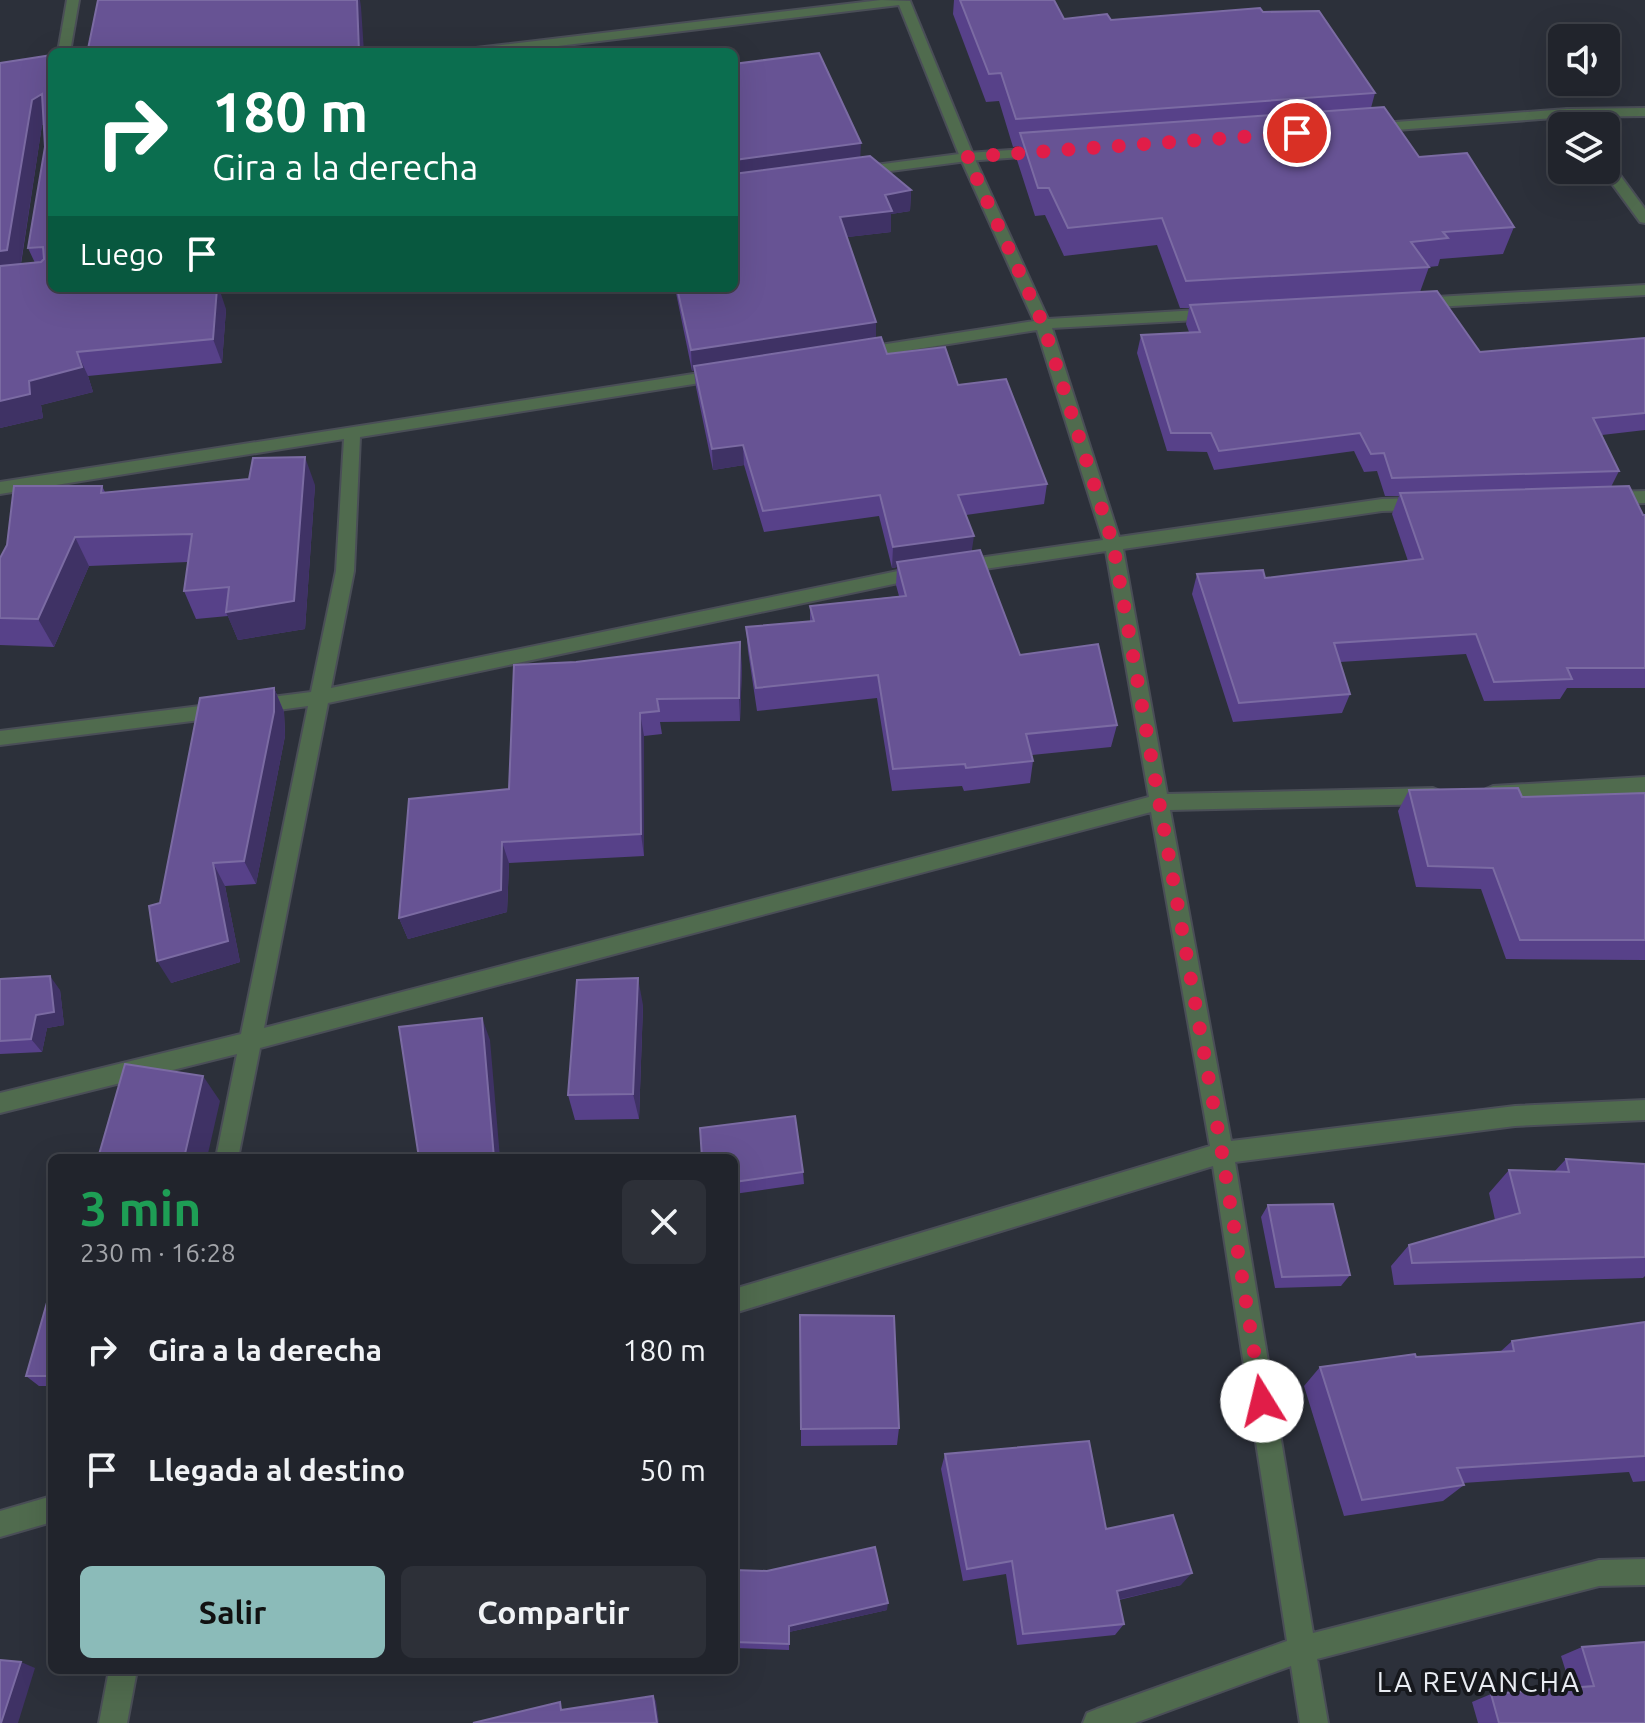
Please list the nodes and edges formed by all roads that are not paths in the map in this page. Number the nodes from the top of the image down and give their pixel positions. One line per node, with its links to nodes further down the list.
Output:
1 (73, 0): 2 (street)
2 (65, 48)
3 (510, 48): 9 (street)
4 (1620, 112): 5 (street)
5 (1645, 112)
6 (1548, 114): 7 (street)
7 (1349, 129)
8 (1057, 150): 9 (street)
9 (967, 157): 10 (street); 16 (street)
10 (843, 173)
11 (1619, 184): 12 (street)
12 (1645, 219)
13 (1645, 290): 14 (street)
14 (1407, 303)
15 (1233, 313): 16 (street)
16 (1043, 324): 17 (street); 24 (street)
17 (839, 356)
18 (729, 374): 19 (street)
19 (352, 433): 20 (street); 25 (street)
20 (0, 488)
21 (1645, 497): 22 (street)
22 (1583, 499)
23 (1444, 503): 24 (street)
24 (1113, 544): 25 (street); 28 (street)
25 (318, 698): 26 (street); 29 (street)
26 (0, 738)
27 (1645, 785): 28 (street)
28 (1159, 802): 29 (street); 32 (street)
29 (251, 1041): 30 (street); 33 (street)
30 (0, 1103)
31 (1645, 1110): 32 (street)
32 (1222, 1153): 34 (street); 38 (street)
33 (228, 1154)
34 (738, 1300)
35 (48, 1510): 36 (street)
36 (0, 1524)
37 (1645, 1572): 38 (street)
38 (1302, 1649): 41 (street); 42 (street)
39 (122, 1674): 40 (street)
40 (113, 1723)
41 (1097, 1723)
42 (1314, 1723)

